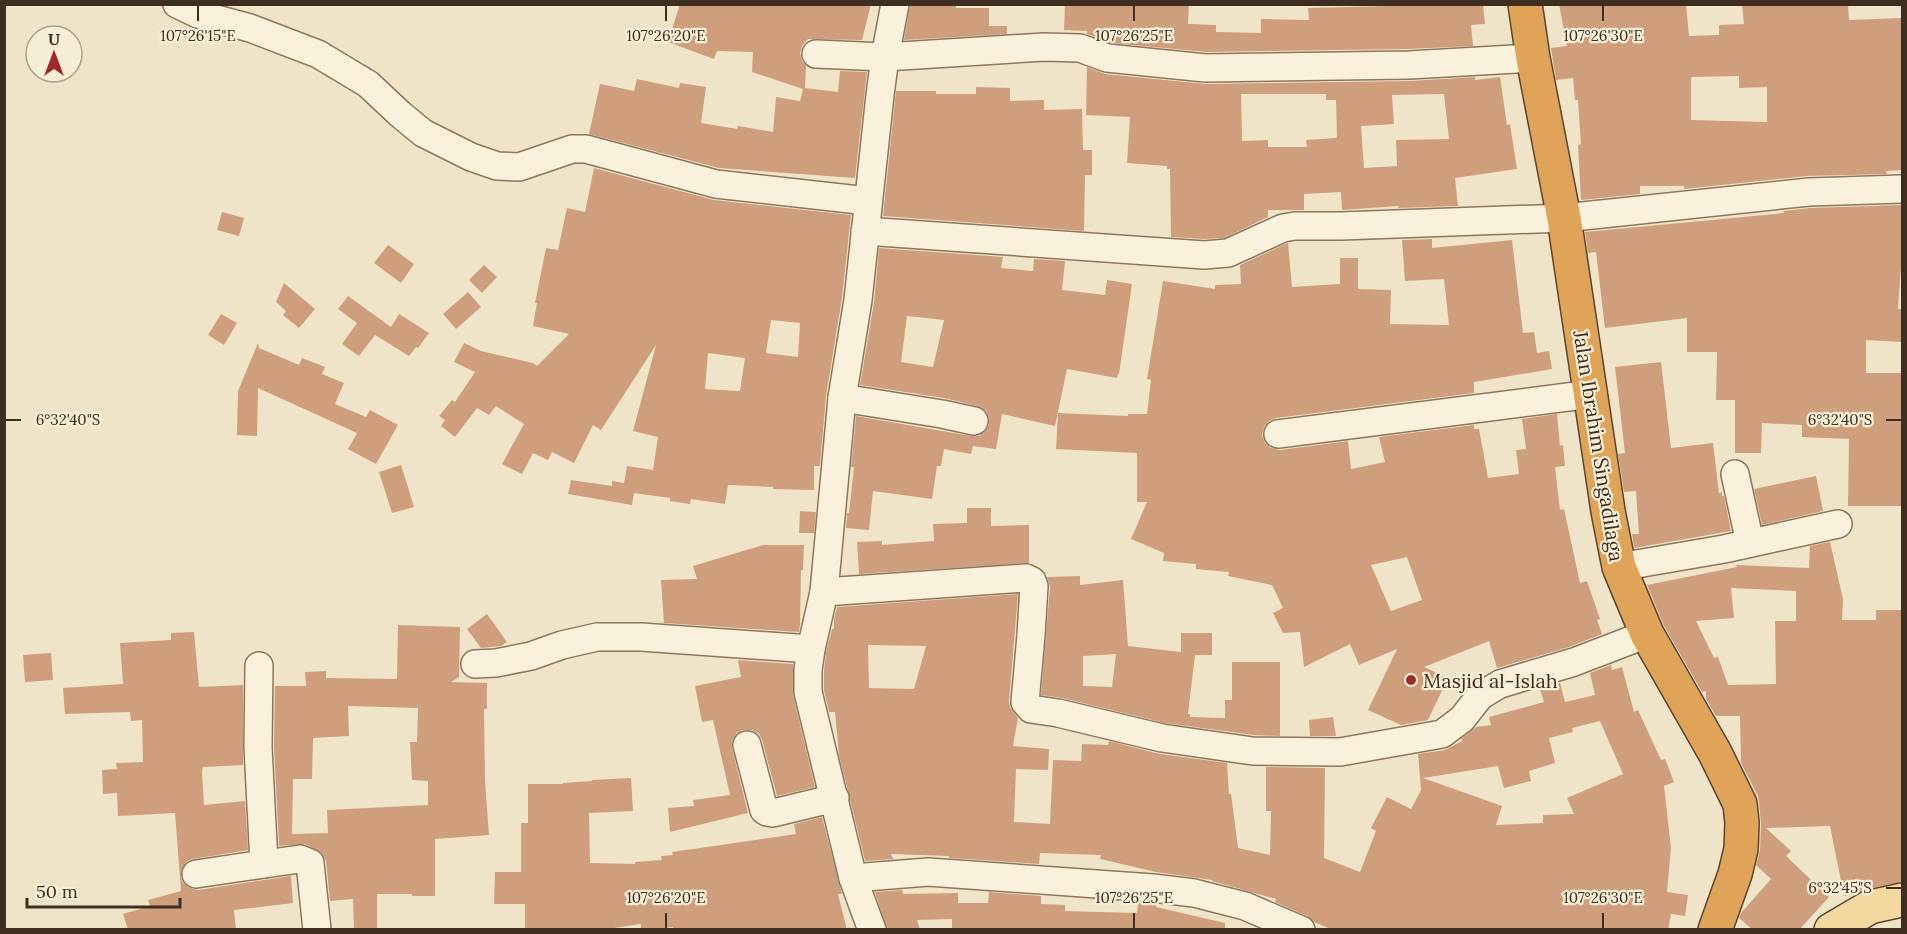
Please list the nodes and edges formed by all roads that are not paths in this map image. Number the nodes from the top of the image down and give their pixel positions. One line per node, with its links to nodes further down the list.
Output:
1 (177, 4): 8 (street)
2 (895, 4): 5 (street)
3 (1525, 4): 6 (highway, Jalan Ibrahim Singadilaga)
4 (816, 54): 5 (street)
5 (885, 57): 6 (street); 8 (street)
6 (1533, 58): 9 (highway, Jalan Ibrahim Singadilaga)
7 (1902, 189): 9 (street)
8 (868, 201): 10 (street)
9 (1564, 218): 10 (street); 11 (highway, Jalan Ibrahim Singadilaga)
10 (865, 231): 12 (street)
11 (1591, 394): 14 (street); 18 (highway, Jalan Ibrahim Singadilaga)
12 (842, 398): 13 (street); 19 (street)
13 (974, 421)
14 (1278, 434)
15 (1735, 474): 17 (street)
16 (1838, 524): 17 (street)
17 (1750, 543): 18 (street)
18 (1619, 567): 20 (highway, Jalan Ibrahim Singadilaga)
19 (824, 592): 20 (street); 21 (street)
20 (1647, 634): 34 (highway, Jalan Ibrahim Singadilaga)
21 (811, 649): 22 (street); 25 (street)
22 (476, 664)
23 (259, 666): 26 (street)
24 (747, 745): 25 (street)
25 (835, 798): 28 (street)
26 (264, 864): 27 (street); 31 (street)
27 (196, 874)
28 (854, 878): 32 (street); 33 (street)
29 (1902, 900): 35 (main road)
30 (1902, 923): 36 (main road)
31 (317, 930)
32 (872, 930)
33 (1301, 930)
34 (1714, 930)
35 (1831, 930)
36 (1877, 930)

